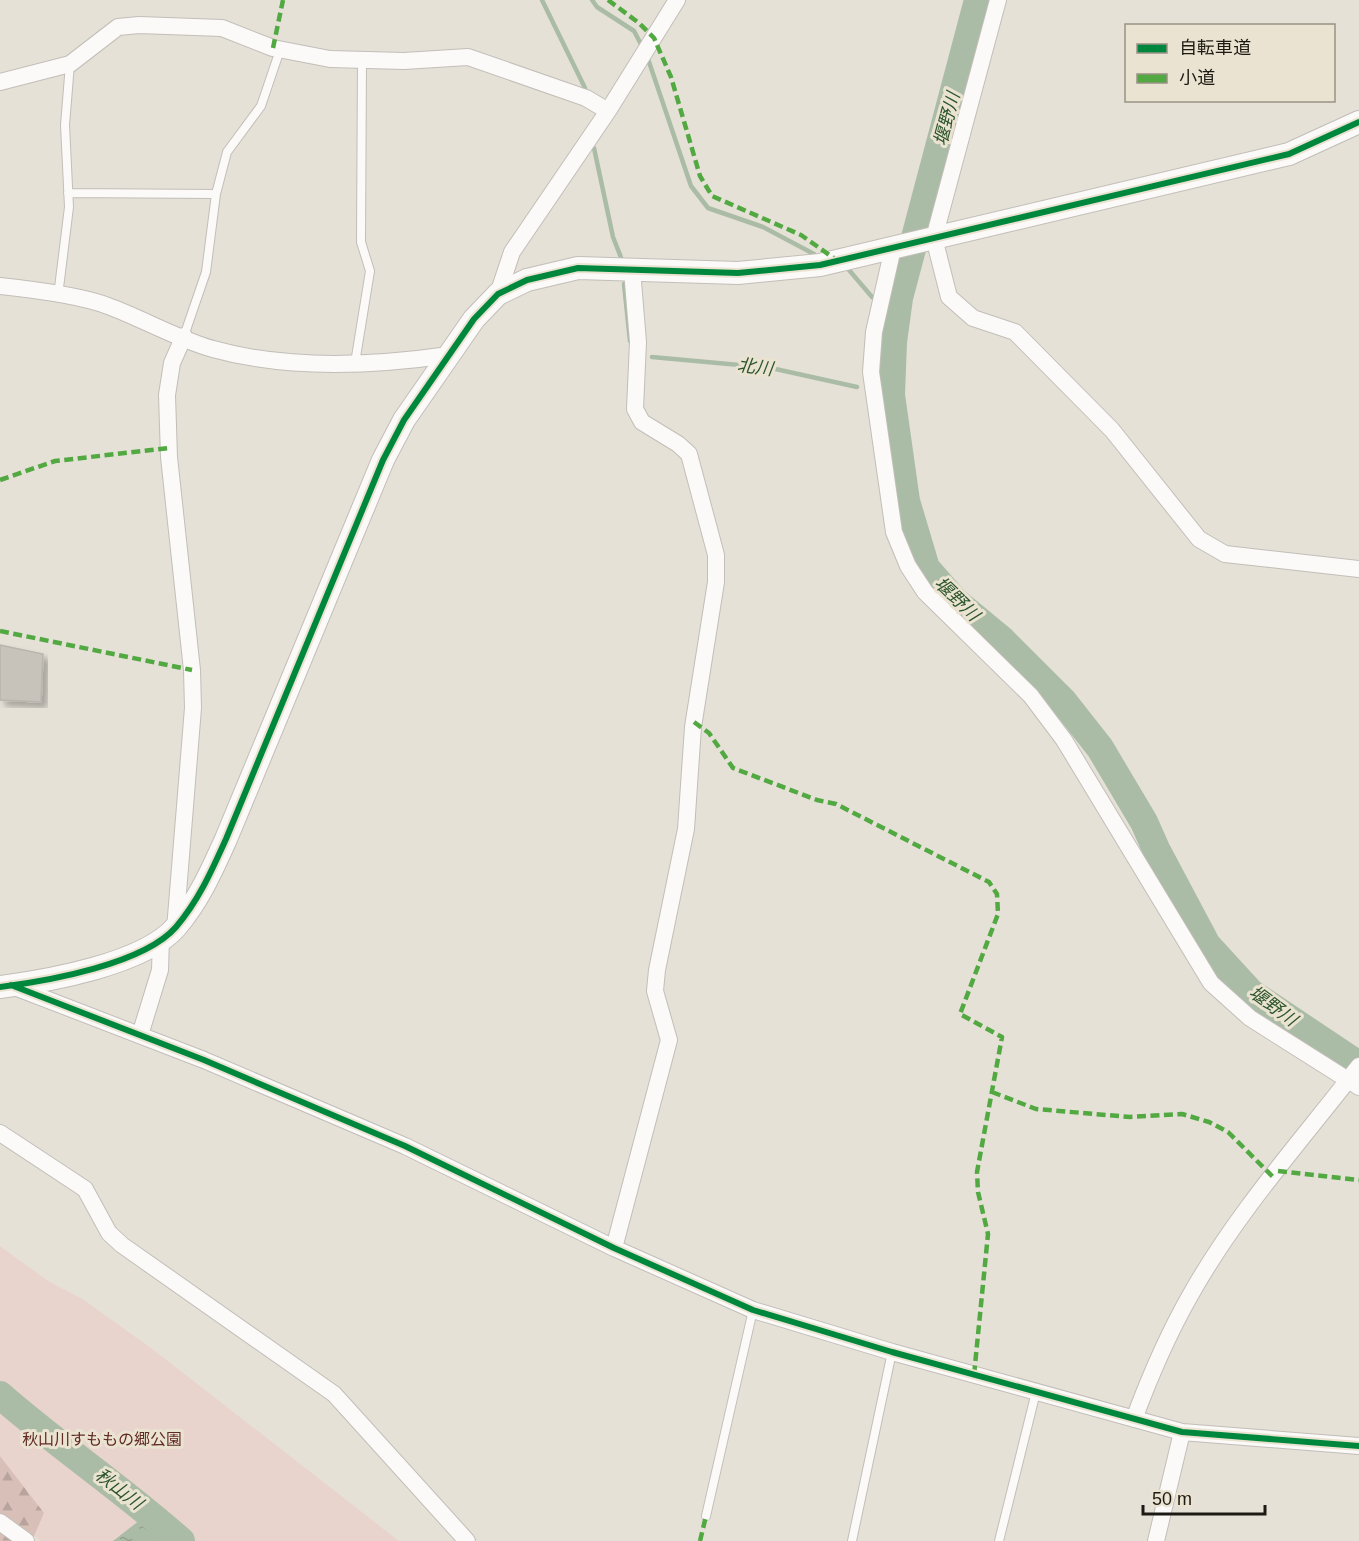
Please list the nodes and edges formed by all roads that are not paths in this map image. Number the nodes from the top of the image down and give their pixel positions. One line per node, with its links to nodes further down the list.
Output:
1 (677, 0): 7 (street)
2 (998, 0): 11 (street)
3 (280, 50): 4 (street); 5 (street); 10 (lane)
4 (363, 60): 7 (street); 19 (lane)
5 (70, 64): 6 (street); 9 (lane)
6 (0, 82)
7 (608, 111): 15 (street)
8 (1359, 122): 11 (street)
9 (68, 193): 10 (lane); 16 (lane)
10 (216, 194): 17 (lane)
11 (931, 238): 12 (street); 20 (street)
12 (896, 247): 13 (street); 25 (street)
13 (632, 270): 15 (street); 27 (street)
14 (0, 286): 16 (street)
15 (498, 294): 18 (street)
16 (58, 296): 17 (street)
17 (184, 336): 19 (street); 21 (street)
18 (449, 355): 19 (street); 21 (street)
19 (355, 363)
20 (1359, 569)
21 (168, 934): 22 (street); 23 (street)
22 (4, 985): 23 (street)
23 (140, 1035): 27 (street)
24 (1359, 1066): 25 (street)
25 (1354, 1083): 31 (street)
26 (0, 1132): 37 (street)
27 (614, 1248): 28 (street)
28 (753, 1310): 29 (street); 34 (lane)
29 (892, 1352): 30 (street); 38 (lane)
30 (1036, 1392): 31 (street); 39 (lane)
31 (1134, 1419): 32 (street)
32 (1182, 1432): 33 (street); 40 (street)
33 (1359, 1446)
34 (706, 1516)
35 (0, 1522): 36 (street)
36 (26, 1541)
37 (466, 1541)
38 (852, 1541)
39 (999, 1541)
40 (1156, 1541)

